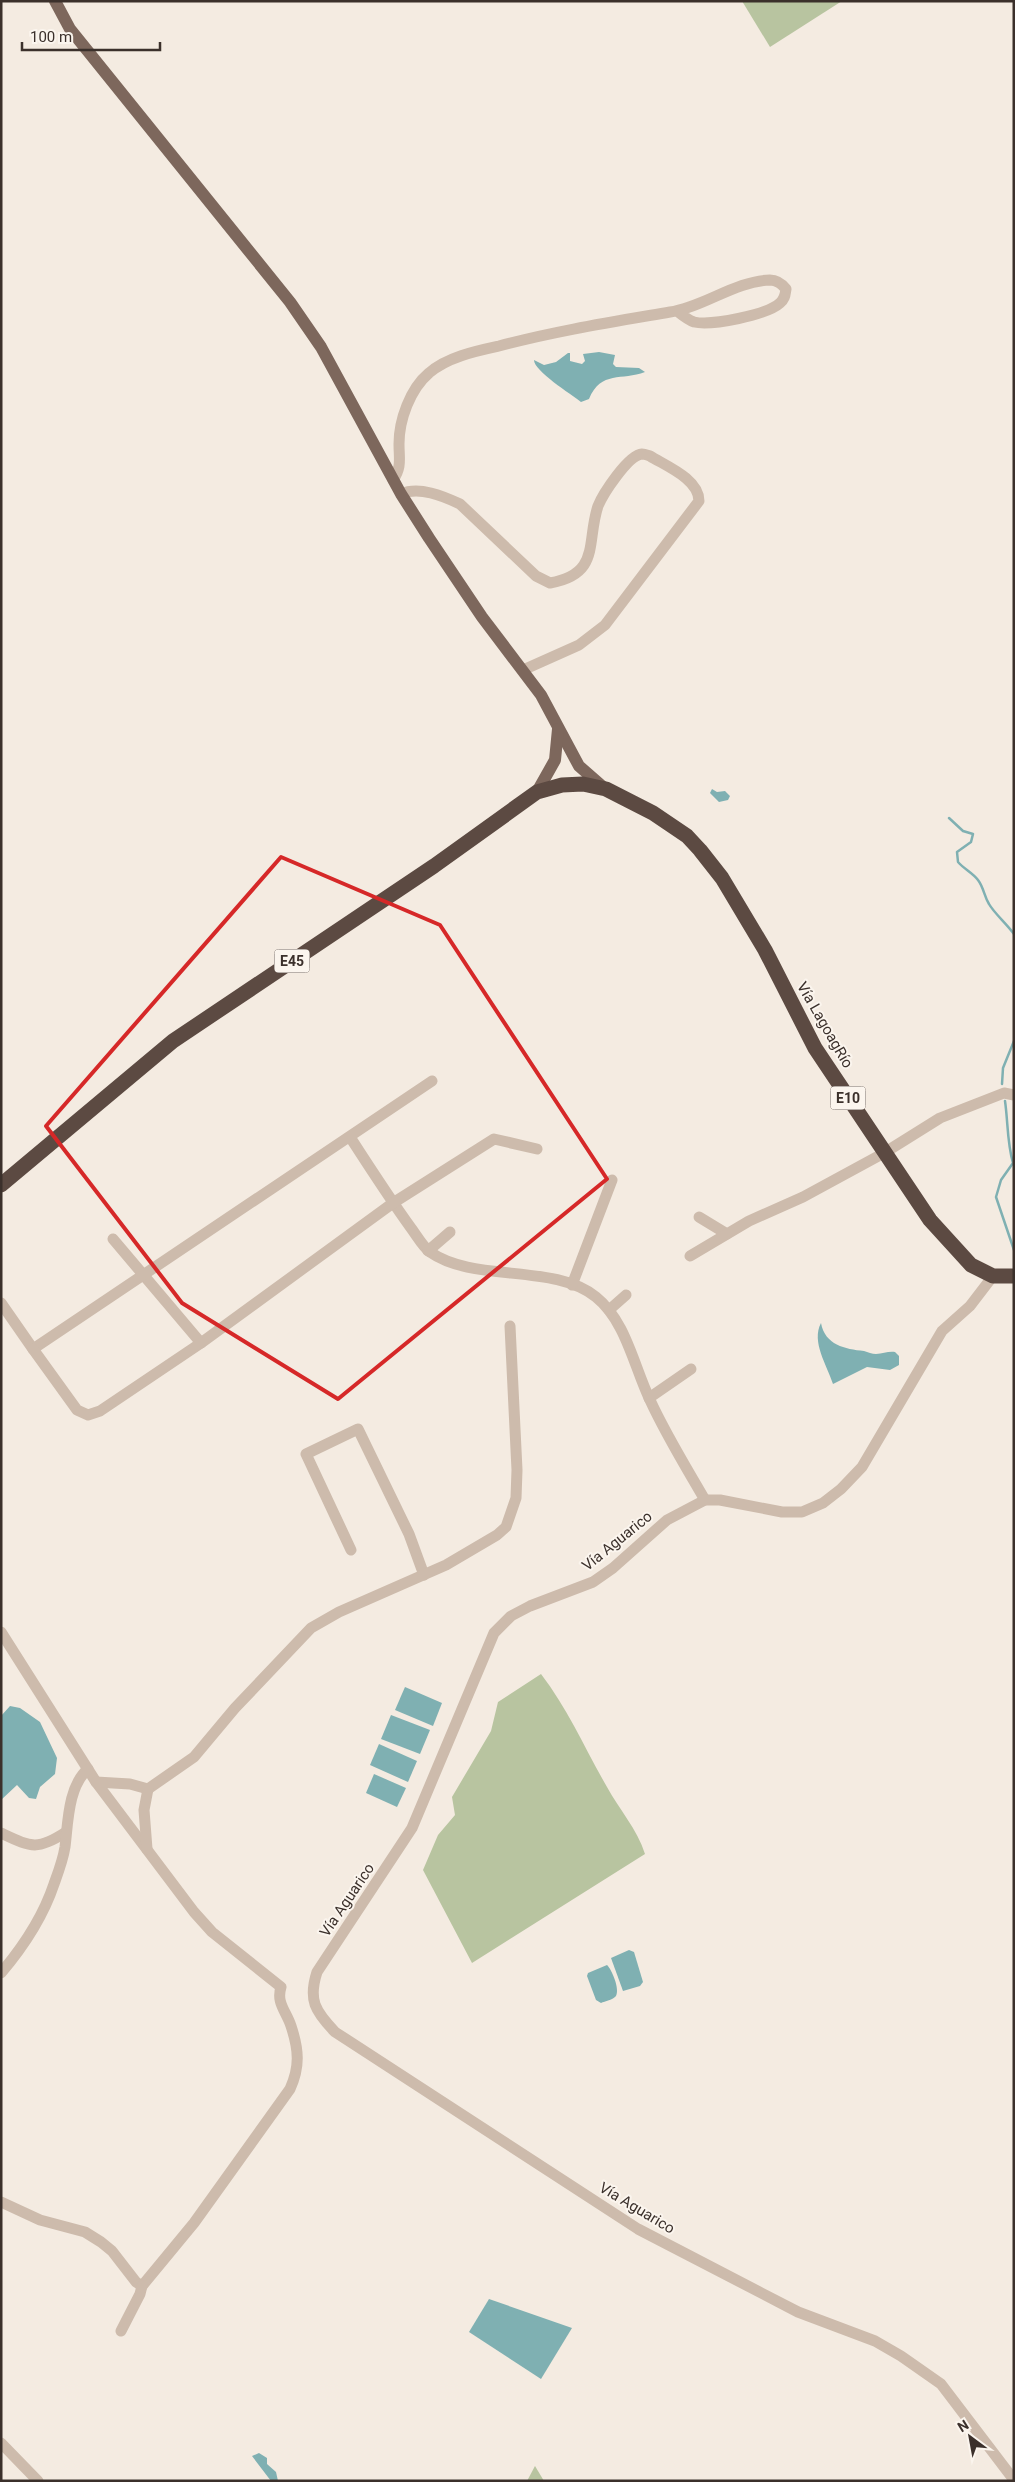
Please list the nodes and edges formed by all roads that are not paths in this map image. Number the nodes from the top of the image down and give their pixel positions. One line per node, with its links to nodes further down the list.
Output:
1 (55, 1): 3 (main road)
2 (677, 311): 2 (street); 3 (street)
3 (393, 480): 4 (main road)
4 (401, 494): 5 (main road); 5 (street)
5 (523, 670): 6 (main road)
6 (558, 729): 7 (main road); 8 (main road)
7 (606, 789): 8 (highway, E45); 13 (highway, Vía LagoagRío / E10)
8 (537, 792): 15 (highway, E45)
9 (432, 1081): 11 (street)
10 (1014, 1095): 13 (street)
11 (350, 1137): 16 (street); 23 (street)
12 (537, 1149): 16 (street)
13 (884, 1153): 19 (street); 24 (highway, Vía LagoagRío / E10)
14 (612, 1180): 26 (street)
15 (1, 1186)
16 (393, 1203): 21 (street); 31 (street)
17 (699, 1217): 19 (street)
18 (450, 1232): 21 (street)
19 (727, 1234): 22 (street)
20 (113, 1239): 23 (street)
21 (428, 1250): 26 (street)
22 (690, 1256)
23 (143, 1274): 31 (street); 32 (street)
24 (993, 1276): 25 (highway, Vía LagoagRío / E10); 35 (street)
25 (1014, 1276)
26 (572, 1285): 29 (street)
27 (626, 1295): 29 (street)
28 (1, 1303): 32 (street)
29 (609, 1310): 34 (street)
30 (510, 1326): 37 (street)
31 (201, 1343): 32 (street)
32 (33, 1349)
33 (691, 1369): 34 (street)
34 (649, 1398): 35 (street)
35 (705, 1500): 50 (street, Vía Aguarico)
36 (351, 1550): 37 (street)
37 (424, 1575): 41 (street)
38 (1, 1632): 39 (street)
39 (88, 1769): 40 (street); 42 (street)
40 (96, 1782): 41 (street); 44 (street)
41 (148, 1789): 44 (street)
42 (66, 1832): 43 (street); 45 (street)
43 (1, 1833)
44 (147, 1851): 47 (street)
45 (1, 1972)
46 (1, 2202): 47 (street)
47 (142, 2286): 48 (street)
48 (121, 2331)
49 (1, 2443): 51 (street)
50 (1012, 2474)
51 (38, 2481)

